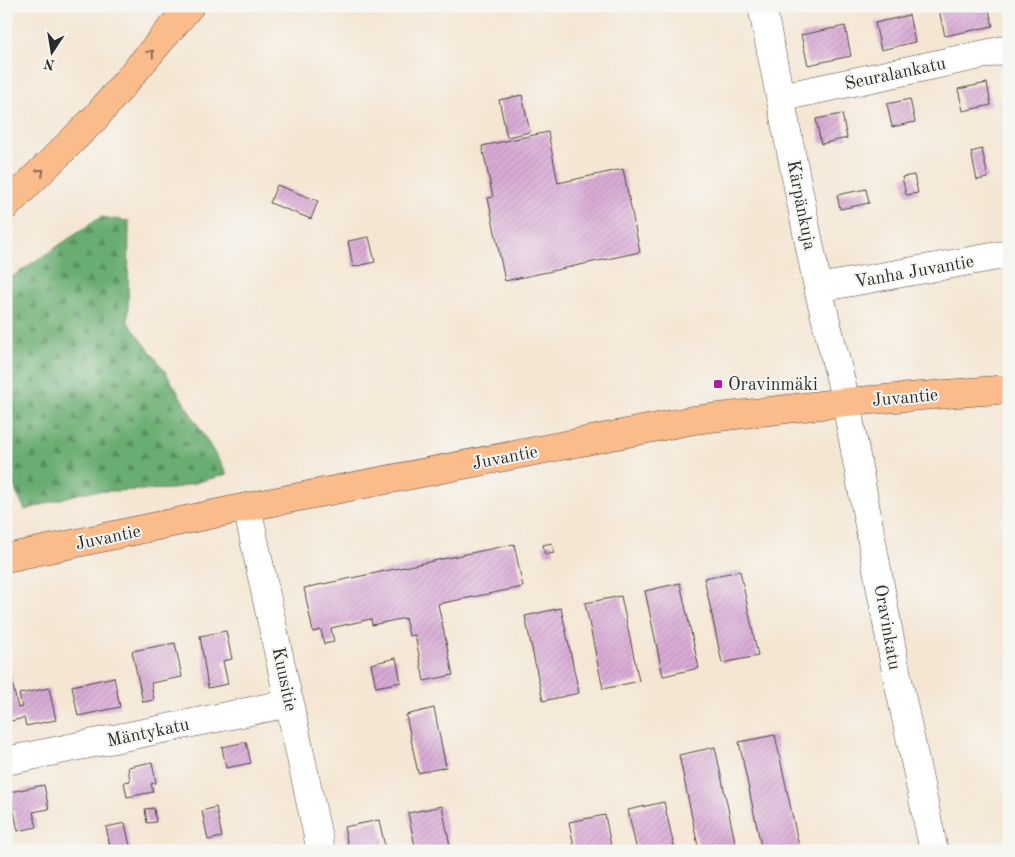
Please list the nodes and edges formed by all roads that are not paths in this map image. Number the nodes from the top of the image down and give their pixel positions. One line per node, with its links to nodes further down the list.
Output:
1 (190, 6): 5 (main road, one-way to 1)
2 (762, 6): 4 (street, Kärpänkuja)
3 (1009, 49): 4 (street, Seuralankatu)
4 (782, 97): 7 (street, Kärpänkuja)
5 (6, 206)
6 (1009, 254): 7 (street, Vanha Juvantie)
7 (818, 288): 9 (street, Kärpänkuja)
8 (1009, 389): 9 (main road, Juvantie)
9 (846, 402): 10 (main road, Juvantie); 15 (street, Oravinkatu)
10 (247, 507): 11 (main road, Juvantie); 12 (street, Kuusitie)
11 (6, 558)
12 (290, 703): 13 (street, Mäntykatu); 14 (street, Kuusitie)
13 (6, 761)
14 (320, 851)
15 (934, 851)

